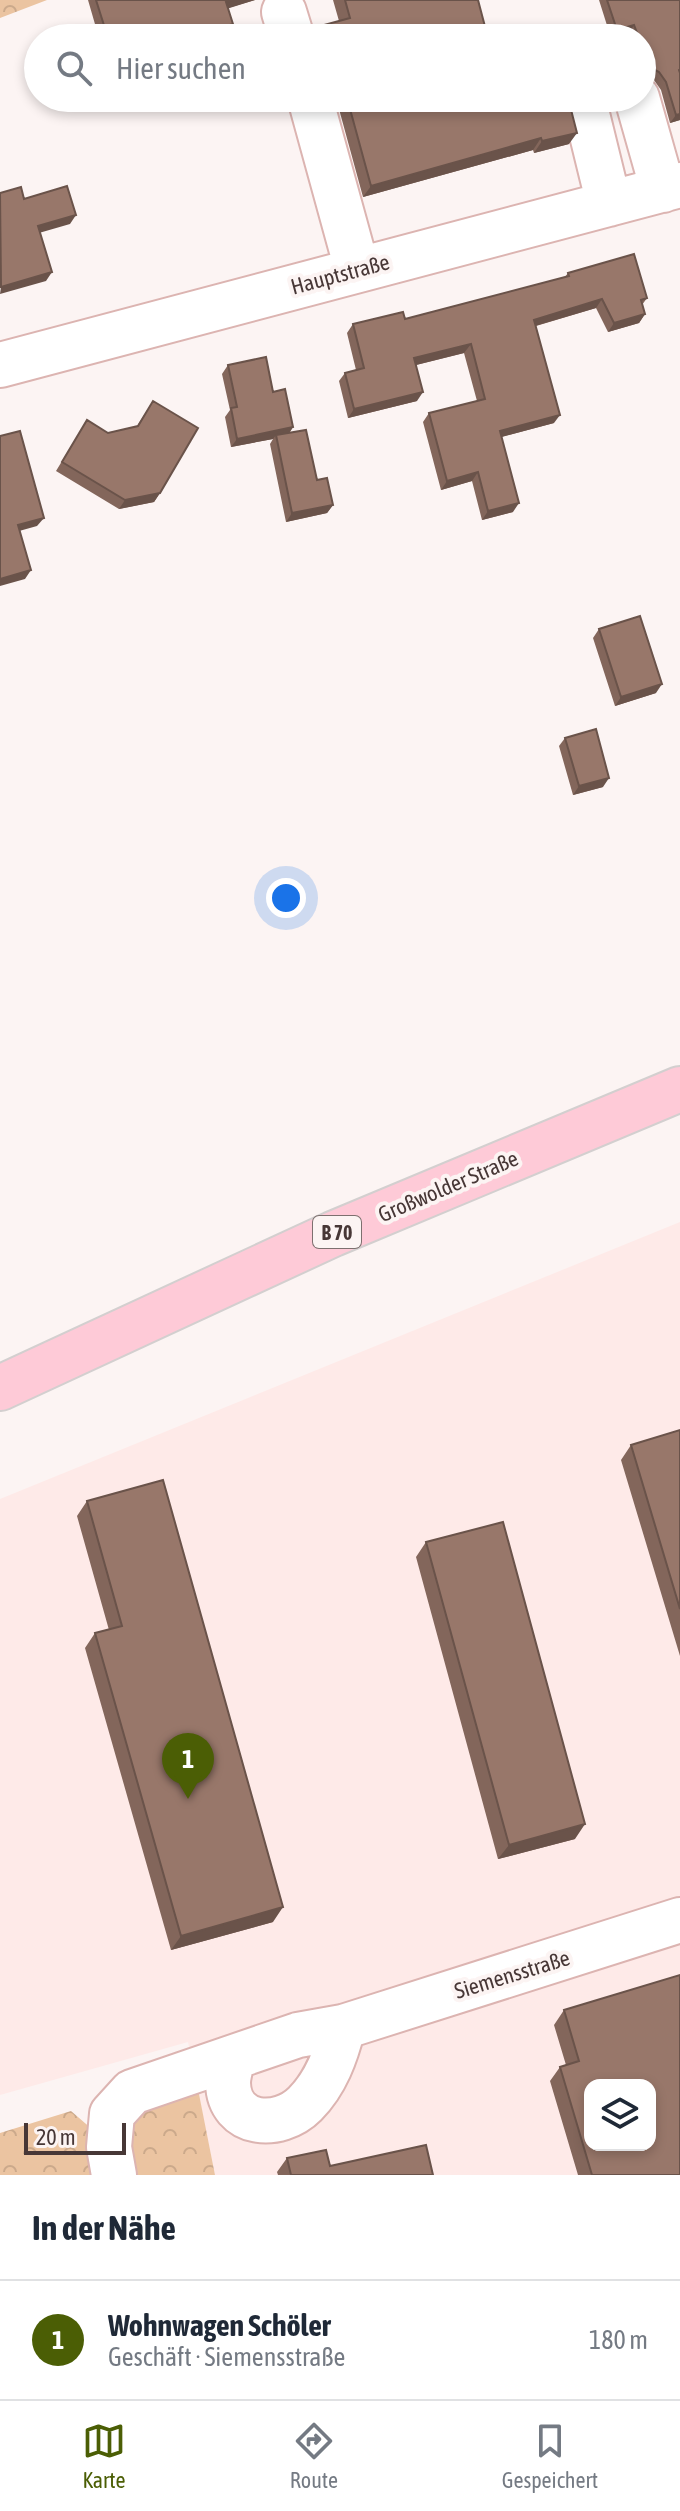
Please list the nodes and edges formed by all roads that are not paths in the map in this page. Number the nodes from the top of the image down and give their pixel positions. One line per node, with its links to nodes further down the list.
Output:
1 (314, 112): 6 (street)
2 (586, 112): 5 (street)
3 (642, 112): 4 (street)
4 (671, 188): 5 (street, Hauptstraße)
5 (609, 204): 6 (street, Hauptstraße)
6 (357, 269): 7 (street, Hauptstraße)
7 (0, 365)
8 (680, 1089): 9 (main road, Großwolder Straße / B 70)
9 (0, 1388)
10 (680, 1920): 11 (street, Siemensstraße)
11 (343, 2027): 12 (street, Siemensstraße); 12 (street)
12 (233, 2058): 13 (street, Siemensstraße)
13 (114, 2175)

